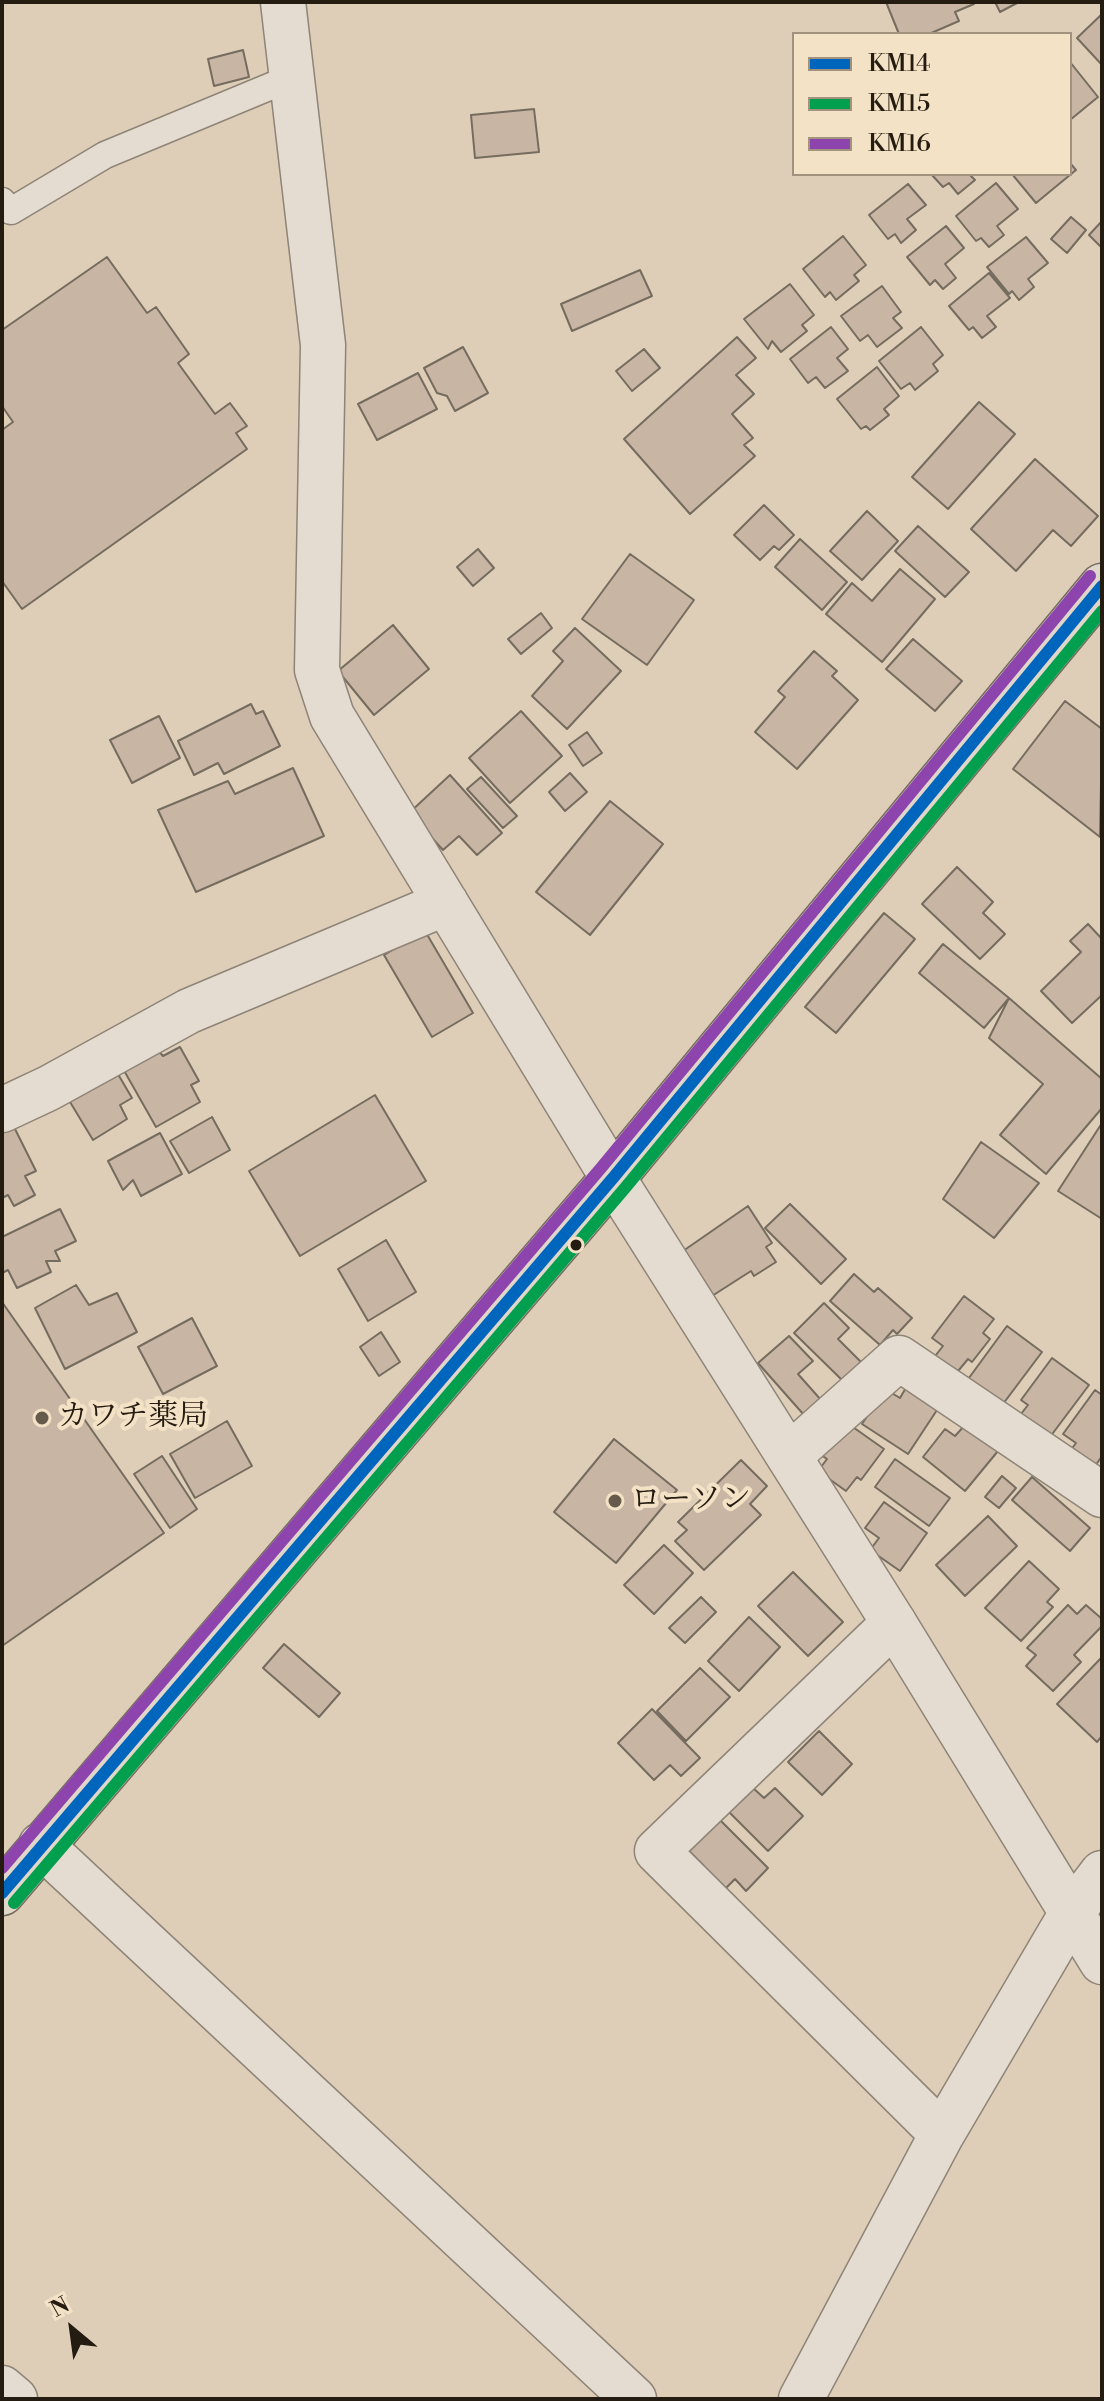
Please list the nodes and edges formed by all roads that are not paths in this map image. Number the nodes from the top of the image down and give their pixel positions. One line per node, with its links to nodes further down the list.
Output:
1 (283, 2): 2 (street)
2 (293, 77): 3 (lane); 5 (street)
3 (2, 201)
4 (1102, 586): 7 (main road)
5 (446, 903): 6 (street); 7 (street)
6 (2, 1110)
7 (613, 1178): 8 (street); 11 (main road)
8 (789, 1456): 9 (street); 10 (street)
9 (1102, 1495)
10 (894, 1623): 14 (street); 16 (street)
11 (41, 1845): 13 (main road); 19 (street)
12 (1102, 1873): 14 (street)
13 (2, 1893)
14 (1073, 1911): 15 (street); 16 (street)
15 (1102, 1962)
16 (942, 2134): 20 (street)
17 (2, 2388): 18 (street)
18 (15, 2399)
19 (634, 2399)
20 (801, 2399)

